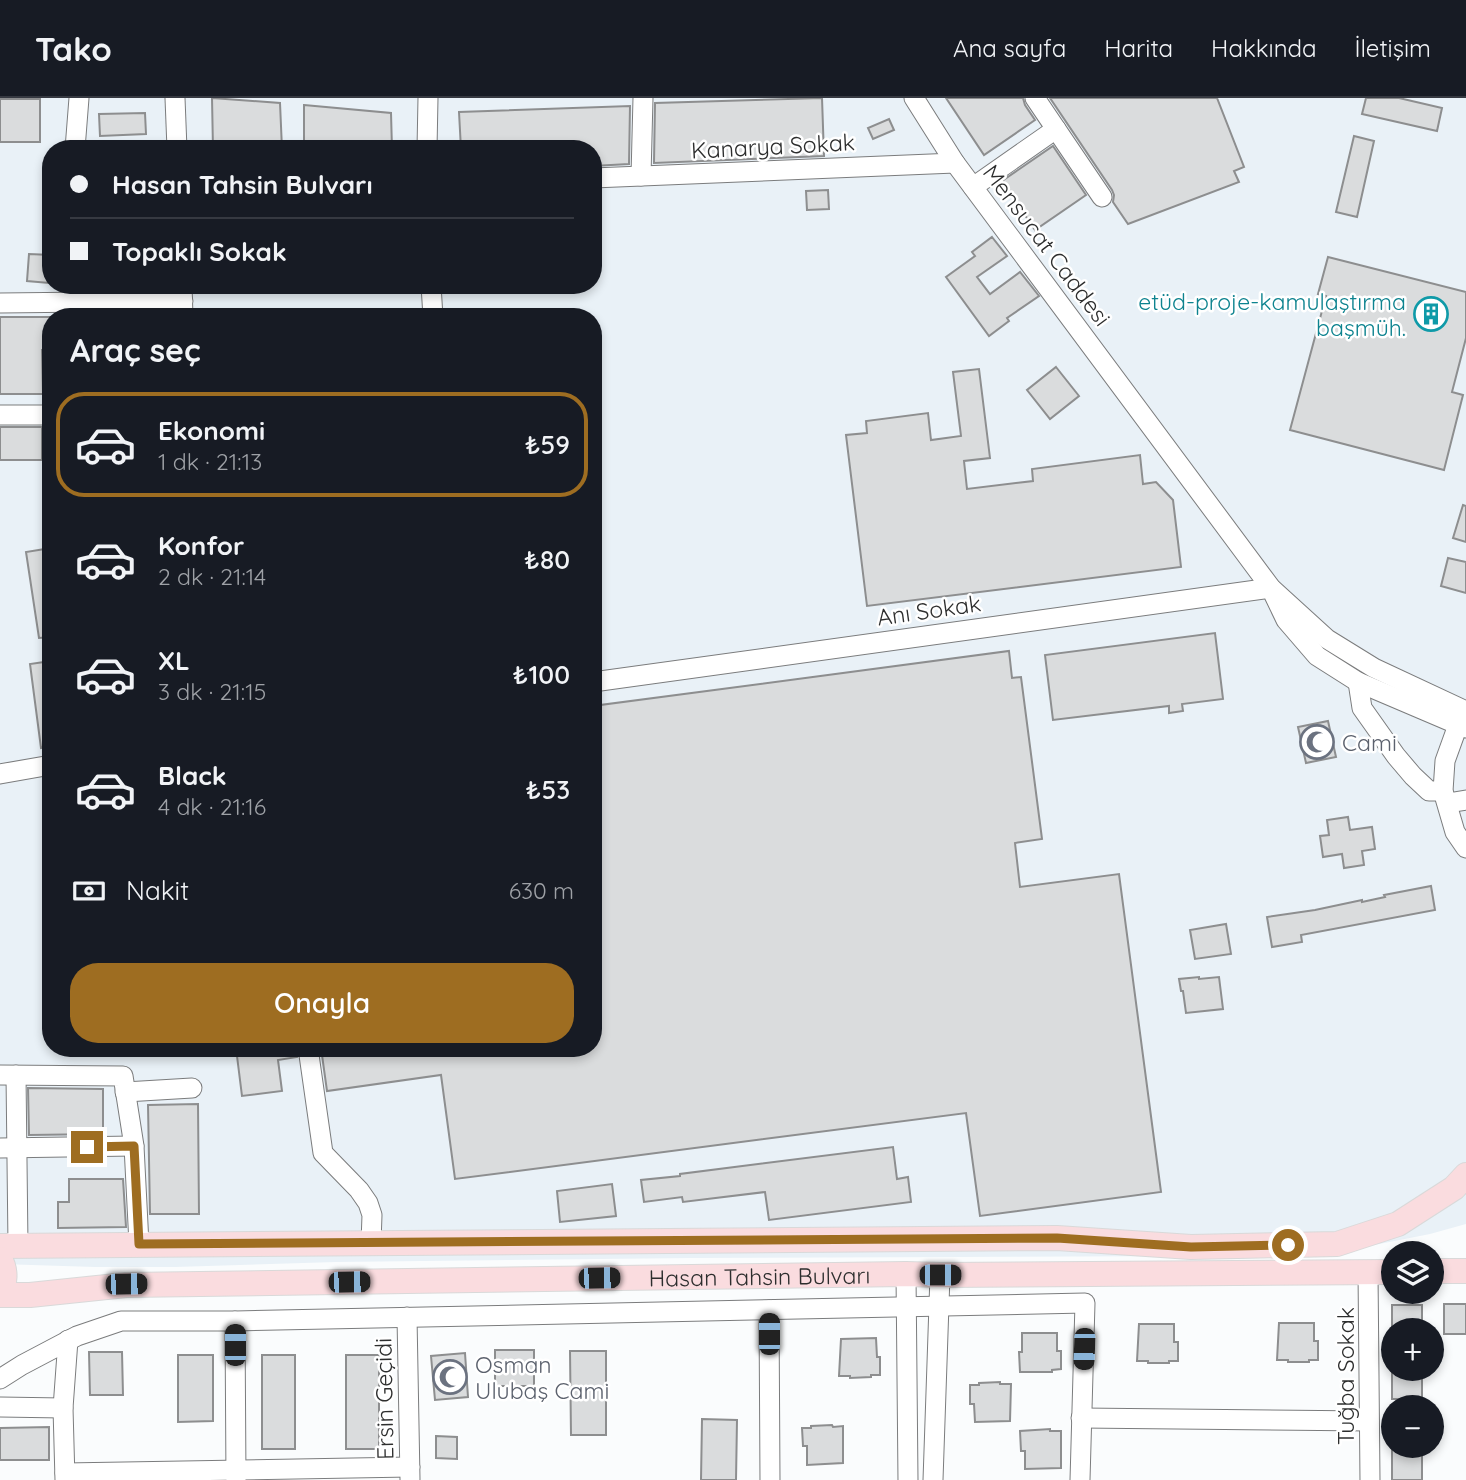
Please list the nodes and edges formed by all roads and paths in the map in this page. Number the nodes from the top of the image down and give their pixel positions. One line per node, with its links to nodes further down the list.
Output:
1 (79, 98): 8 (street)
2 (175, 98): 9 (street)
3 (428, 98): 10 (street)
4 (643, 98): 12 (street)
5 (914, 98): 11 (street, Mensucat Caddesi)
6 (1035, 98): 7 (street)
7 (1056, 129): 14 (street); 15 (street)
8 (76, 140)
9 (177, 140)
10 (427, 140)
11 (955, 163): 12 (street, Kanarya Sokak); 14 (street, Mensucat Caddesi)
12 (641, 176): 13 (street, Kanarya Sokak)
13 (602, 178)
14 (973, 187): 21 (street, Mensucat Caddesi)
15 (1102, 197)
16 (64, 294): 17 (street); 18 (street)
17 (183, 301)
18 (0, 303)
19 (0, 415): 20 (street)
20 (42, 415)
21 (1271, 587): 22 (street, Anı Sokak); 23 (street, Mensucat Caddesi); 24 (street, Mensucat Caddesi)
22 (602, 681)
23 (1358, 682): 24 (street, Mensucat Caddesi); 27 (street)
24 (1463, 721): 27 (street)
25 (42, 767): 26 (street)
26 (0, 774)
27 (1452, 798): 28 (street)
28 (1462, 837)
29 (309, 1057): 37 (street)
30 (8, 1075): 32 (street); 34 (street)
31 (192, 1088): 32 (street)
32 (125, 1092): 33 (street)
33 (134, 1146): 34 (street); 38 (street)
34 (8, 1148): 39 (street)
35 (1466, 1175): 36 (main road, Hasan Tahsin Bulvarı)
36 (1057, 1238): 37 (main road, Hasan Tahsin Bulvarı); 44 (main road)
37 (372, 1243): 38 (main road, Hasan Tahsin Bulvarı)
38 (139, 1244): 39 (main road, Hasan Tahsin Bulvarı)
39 (6, 1251): 46 (main road)
40 (1444, 1271): 41 (main road)
41 (1466, 1271)
42 (1368, 1272): 43 (main road, Hasan Tahsin Bulvarı); 45 (main road, Hasan Tahsin Bulvarı); 58 (street, Tuğba Sokak)
43 (1381, 1272)
44 (905, 1274): 45 (main road, Hasan Tahsin Bulvarı); 46 (main road, Hasan Tahsin Bulvarı); 47 (street)
45 (940, 1275): 48 (street)
46 (0, 1295)
47 (906, 1307): 48 (street); 49 (street); 63 (street)
48 (939, 1307): 57 (street); 64 (street)
49 (769, 1310): 50 (street); 62 (street)
50 (407, 1317): 51 (street); 59 (street, Ersin Geçidi)
51 (235, 1321): 52 (street); 60 (street)
52 (68, 1340): 53 (street); 56 (street)
53 (9, 1367): 54 (street)
54 (0, 1379)
55 (0, 1407): 56 (street)
56 (63, 1408): 61 (street)
57 (1082, 1418): 58 (street); 65 (street)
58 (1369, 1421): 66 (street, Tuğba Sokak)
59 (410, 1473): 60 (street)
60 (236, 1475): 61 (street)
61 (65, 1477)
62 (770, 1480)
63 (908, 1480)
64 (933, 1480)
65 (1080, 1480)
66 (1370, 1480)

